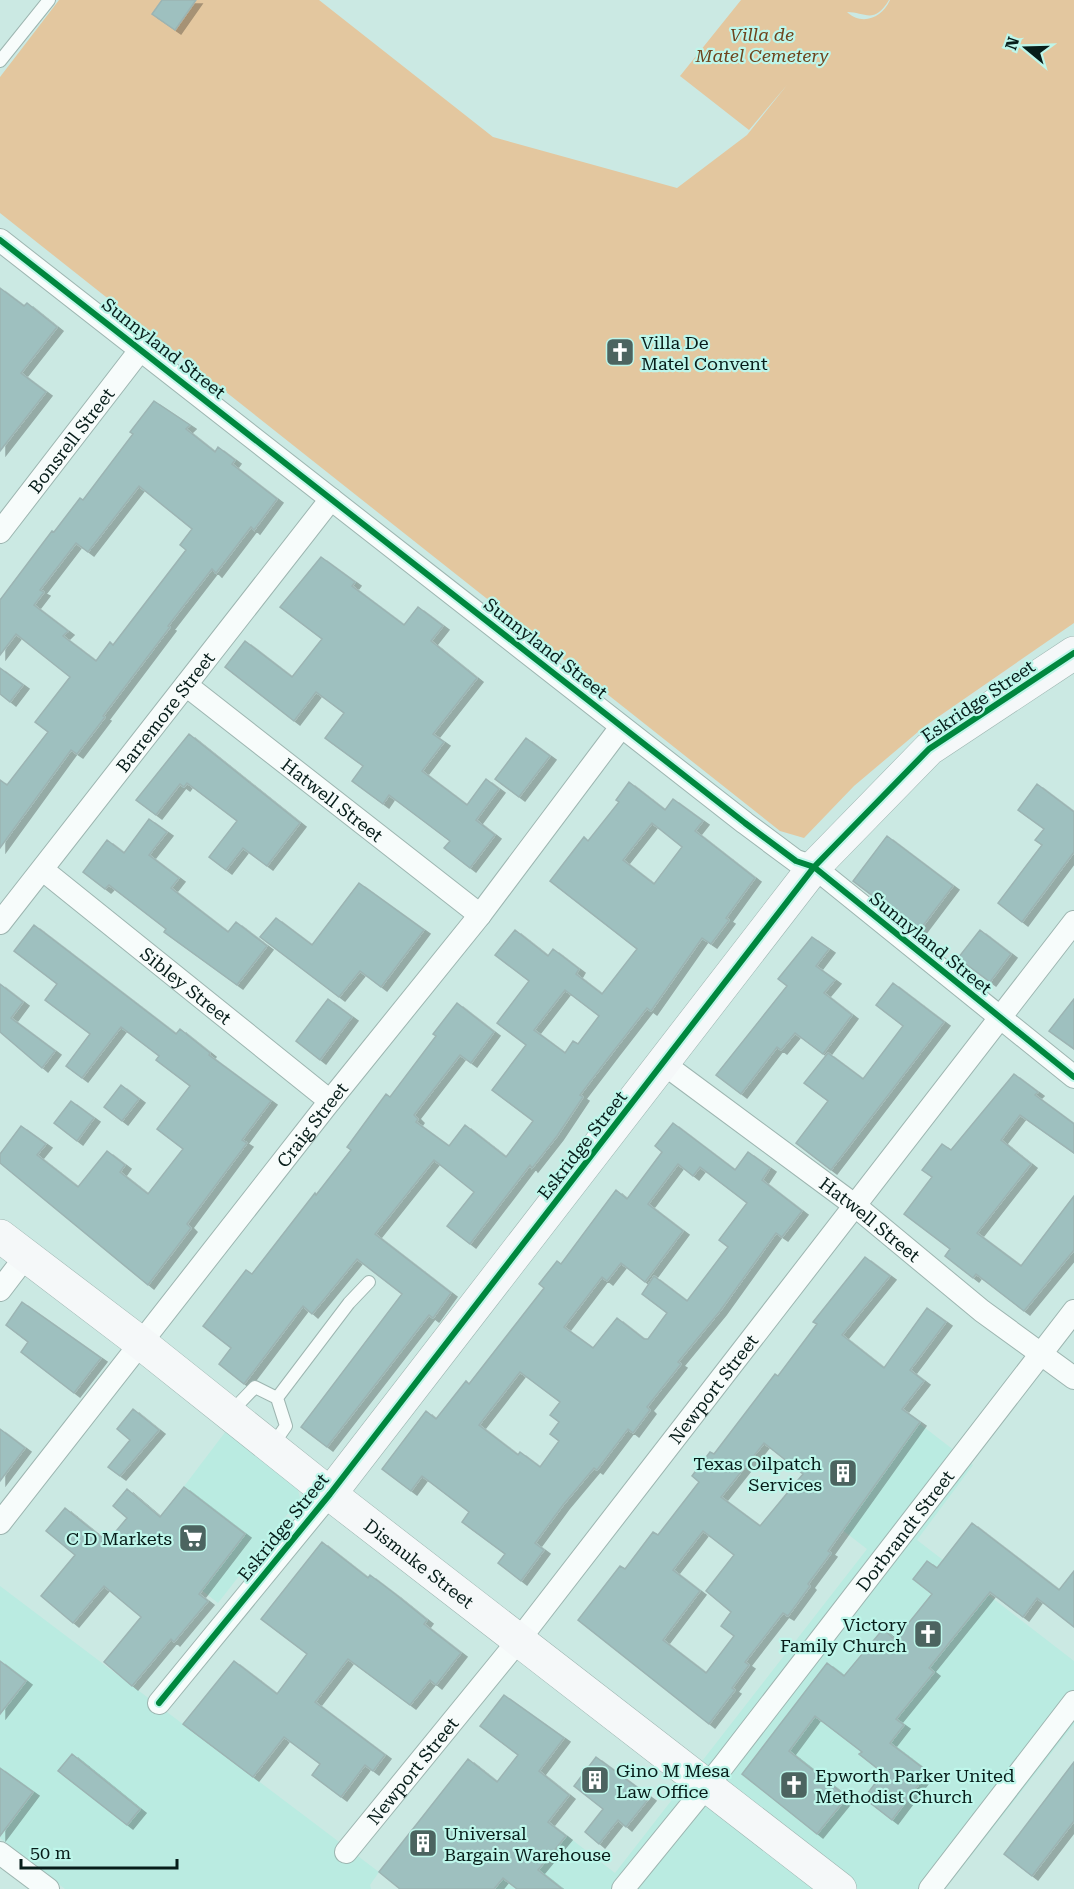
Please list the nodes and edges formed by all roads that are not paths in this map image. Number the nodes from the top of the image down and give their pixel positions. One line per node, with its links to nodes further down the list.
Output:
1 (49, 0): 2 (lane)
2 (0, 61)
3 (0, 240): 4 (street, Sunnyland Street)
4 (141, 349): 5 (street, Sunnyland Street); 6 (street, Bonsrell Street)
5 (331, 499): 8 (street, Barremore Street); 9 (street, Sunnyland Street)
6 (0, 532)
7 (1074, 653): 10 (street, Eskridge Street)
8 (186, 685): 11 (street, Barremore Street); 12 (street, Hatwell Street)
9 (621, 727): 10 (street, Sunnyland Street); 12 (street, Craig Street)
10 (814, 867): 15 (street, Sunnyland Street); 16 (street, Eskridge Street)
11 (43, 870): 14 (street, Barremore Street); 18 (street, Sibley Street)
12 (480, 915): 18 (street, Craig Street)
13 (1074, 922): 15 (street, Newport Street)
14 (0, 923)
15 (999, 1017): 17 (street, Sunnyland Street); 19 (street, Newport Street)
16 (664, 1064): 19 (street, Hatwell Street); 31 (street, Eskridge Street)
17 (1074, 1077)
18 (330, 1101): 25 (street, Craig Street)
19 (853, 1204): 26 (street, Hatwell Street); 33 (street, Newport Street)
20 (0, 1236): 21 (street, Dismuke Street)
21 (26, 1256): 23 (street); 25 (street, Dismuke Street)
22 (369, 1282): 28 (lane)
23 (0, 1290)
24 (1074, 1311): 26 (street, Dorbrandt Street)
25 (142, 1344): 29 (street, Dismuke Street); 32 (street, Craig Street)
26 (1042, 1352): 27 (street, Hatwell Street); 36 (street, Dorbrandt Street)
27 (1074, 1378)
28 (277, 1398): 29 (lane); 30 (lane)
29 (230, 1414): 30 (street, Dismuke Street)
30 (271, 1447): 31 (street, Dismuke Street)
31 (330, 1494): 33 (street, Dismuke Street); 35 (street, Eskridge Street)
32 (0, 1523)
33 (518, 1641): 36 (street, Dismuke Street); 37 (street, Newport Street)
34 (1074, 1702): 42 (street)
35 (159, 1703)
36 (706, 1787): 40 (street, Dorbrandt Street); 41 (street, Dismuke Street)
37 (346, 1852)
38 (0, 1853): 39 (street)
39 (48, 1889)
40 (623, 1889)
41 (840, 1889)
42 (930, 1889)

